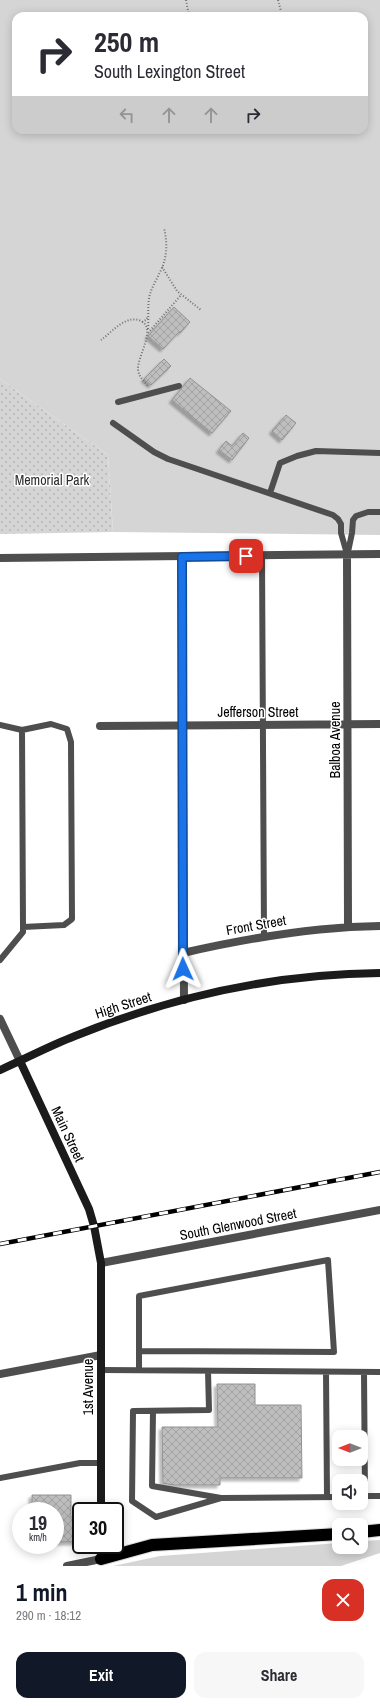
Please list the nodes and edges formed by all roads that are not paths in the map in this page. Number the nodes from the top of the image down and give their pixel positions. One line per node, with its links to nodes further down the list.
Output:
1 (179, 386): 2 (lane)
2 (118, 402)
3 (113, 423): 5 (lane)
4 (380, 453): 5 (lane)
5 (270, 493): 7 (lane)
6 (380, 512): 7 (lane)
7 (347, 554): 8 (street); 9 (street); 13 (street, Balboa Avenue)
8 (380, 554)
9 (262, 556): 10 (street); 12 (lane)
10 (182, 557): 11 (street); 16 (street)
11 (0, 558)
12 (262, 724): 13 (street, Jefferson Street); 16 (street, Jefferson Street); 22 (lane)
13 (348, 724): 14 (street, Jefferson Street); 19 (street, Balboa Avenue)
14 (380, 724)
15 (0, 725): 18 (lane)
16 (183, 725): 17 (street, Jefferson Street); 23 (street)
17 (100, 726)
18 (22, 730): 21 (lane); 21 (lane)
19 (348, 926): 20 (street, Front Street); 22 (street, Front Street)
20 (380, 926)
21 (24, 927): 24 (lane)
22 (264, 936): 23 (street, Front Street)
23 (183, 953): 26 (street)
24 (0, 960)
25 (380, 973): 26 (main road, High Street)
26 (184, 1000): 28 (main road, High Street)
27 (0, 1019): 28 (street, Main Street)
28 (20, 1061): 29 (main road, High Street); 31 (main road, Main Street)
29 (0, 1070)
30 (380, 1210): 31 (street, South Glenwood Street)
31 (101, 1263): 33 (main road, 1st Avenue)
32 (139, 1351): 32 (lane); 35 (lane)
33 (101, 1355): 34 (main road, 1st Avenue); 40 (street)
34 (101, 1370): 35 (lane); 42 (main road, 1st Avenue)
35 (139, 1370): 36 (lane)
36 (208, 1371): 37 (lane); 41 (lane)
37 (326, 1372): 38 (lane); 47 (lane)
38 (364, 1372): 39 (lane); 43 (lane)
39 (380, 1372)
40 (0, 1374)
41 (153, 1411): 49 (lane); 49 (lane)
42 (101, 1463): 44 (lane); 50 (main road, 1st Avenue)
43 (363, 1474)
44 (0, 1478)
45 (368, 1496): 46 (lane)
46 (380, 1496)
47 (326, 1497): 48 (lane); 49 (lane)
48 (332, 1497)
49 (220, 1498)
50 (101, 1502)
51 (380, 1530): 52 (highway)
52 (368, 1531)
53 (332, 1534): 55 (highway)
54 (101, 1554): 55 (main road)
55 (101, 1559): 56 (street)
56 (67, 1566)

